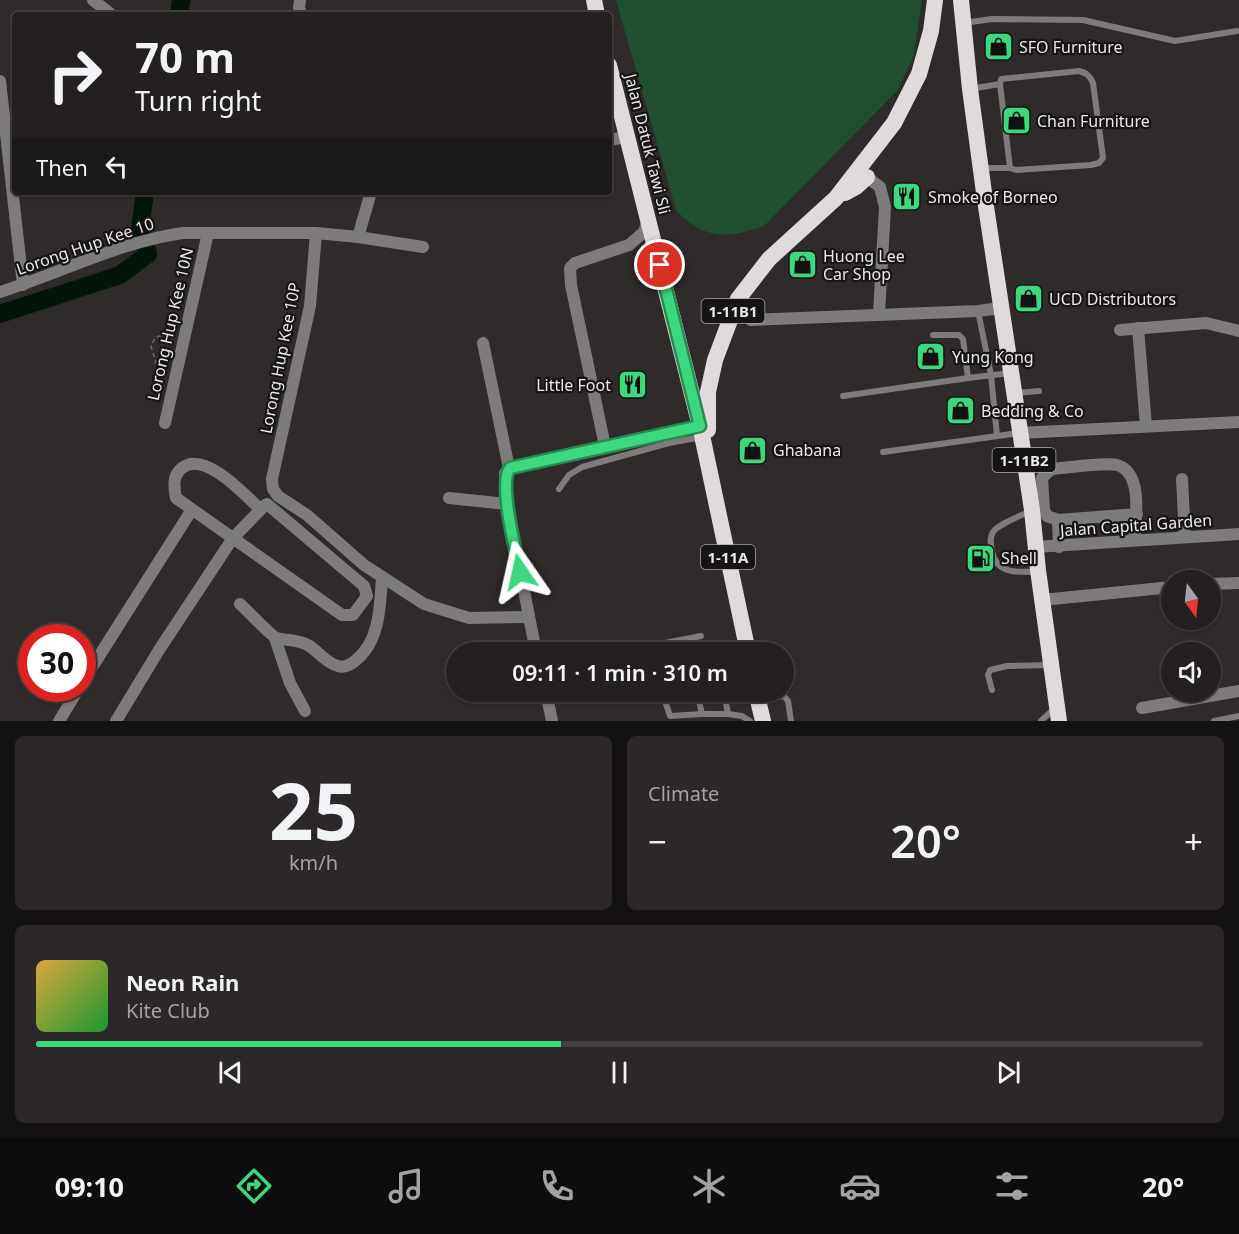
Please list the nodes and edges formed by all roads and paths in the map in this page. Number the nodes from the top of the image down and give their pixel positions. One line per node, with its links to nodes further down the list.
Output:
1 (93, 0): 4 (street)
2 (935, 0): 18 (highway, 1-11B1)
3 (961, 0): 5 (highway, 1-11B2)
4 (108, 12)
5 (963, 23): 6 (lane); 9 (highway, 1-11B2)
6 (1237, 31)
7 (0, 81): 12 (street)
8 (1000, 84): 9 (lane); 14 (lane); 14 (lane)
9 (970, 89): 13 (highway, 1-11B2)
10 (612, 92): 11 (highway, Jalan Datuk Tawi Sli / 1-11A)
11 (617, 138): 19 (highway, Jalan Datuk Tawi Sli / 1-11A)
12 (12, 164)
13 (980, 168): 14 (lane); 26 (highway, 1-11B2)
14 (1010, 168)
15 (867, 177): 18 (highway); 28 (street)
16 (15, 195): 24 (street)
17 (370, 195): 22 (street)
18 (836, 198): 51 (highway, 1-11B1)
19 (648, 219): 46 (highway, Jalan Datuk Tawi Sli / 1-11A); 49 (street)
20 (208, 233): 21 (street, Lorong Hup Kee 10); 24 (street, Lorong Hup Kee 10); 35 (street, Lorong Hup Kee 10N)
21 (316, 233): 22 (street); 55 (street, Lorong Hup Kee 10P)
22 (358, 237): 23 (street)
23 (423, 247)
24 (23, 285): 25 (street, Lorong Hup Kee 10)
25 (0, 292)
26 (1001, 308): 27 (street); 36 (highway, 1-11B2)
27 (978, 311): 28 (street); 37 (lane)
28 (879, 314): 29 (street)
29 (750, 320)
30 (1138, 328): 31 (street); 32 (street); 45 (street)
31 (1120, 330)
32 (1239, 331)
33 (933, 335): 38 (lane)
34 (483, 342): 52 (street)
35 (183, 344): 39 (street, Lorong Hup Kee 10N); 39 (path)
36 (1010, 374): 37 (lane); 41 (highway, 1-11B2)
37 (991, 375): 38 (lane); 48 (lane)
38 (968, 378): 42 (lane)
39 (174, 384): 44 (street, Lorong Hup Kee 10N)
40 (1040, 391): 41 (lane)
41 (1013, 393): 47 (highway, 1-11B2)
42 (843, 396)
43 (1239, 422): 45 (street)
44 (165, 423)
45 (1146, 426): 47 (street)
46 (701, 432): 49 (street); 51 (highway, Jalan Datuk Tawi Sli / 1-11A); 54 (lane)
47 (1019, 433): 48 (lane); 59 (highway, 1-11B2)
48 (997, 436): 50 (lane)
49 (605, 446): 52 (street)
50 (883, 452)
51 (708, 461): 83 (highway, Jalan Datuk Tawi Sli / 1-11A)
52 (510, 468): 57 (street)
53 (1182, 479): 64 (street)
54 (559, 489)
55 (276, 494): 58 (street); 69 (street)
56 (448, 498): 57 (street)
57 (507, 504): 78 (street)
58 (263, 507): 60 (street); 65 (street); 72 (street)
59 (1032, 510): 67 (highway, 1-11B2); 70 (lane)
60 (191, 511): 65 (street); 84 (street)
61 (1137, 514): 62 (street); 62 (street); 66 (street)
62 (1058, 520): 68 (street)
63 (1239, 534): 64 (street, Jalan Capital Garden)
64 (1185, 537): 66 (street, Jalan Capital Garden)
65 (233, 538): 72 (street); 102 (street)
66 (1134, 540): 68 (street, Jalan Capital Garden)
67 (1035, 547): 68 (street, Jalan Capital Garden); 70 (highway, 1-11B2)
68 (1059, 547)
69 (364, 565): 71 (street); 72 (street)
70 (1038, 570): 76 (highway, 1-11B2)
71 (382, 577): 78 (street); 80 (street)
72 (354, 578)
73 (1239, 583): 74 (street)
74 (1221, 584)
75 (1161, 587): 76 (street)
76 (1042, 600): 85 (highway, 1-11B2)
77 (240, 604): 80 (street)
78 (528, 617): 81 (street)
79 (701, 636): 82 (lane)
80 (275, 638): 96 (street)
81 (534, 642)
82 (670, 642)
83 (744, 642)
84 (96, 661)
85 (1052, 664): 86 (lane); 97 (highway, 1-11B2)
86 (992, 690)
87 (1239, 691): 95 (street)
88 (71, 702): 101 (street)
89 (548, 702): 103 (street)
90 (665, 702): 98 (lane)
91 (699, 702): 98 (lane)
92 (726, 702): 99 (lane)
93 (758, 702): 105 (highway)
94 (788, 702): 106 (lane)
95 (1142, 708)
96 (305, 711)
97 (1058, 713): 107 (lane)
98 (702, 714): 99 (lane)
99 (728, 714): 104 (lane)
100 (1239, 716): 108 (lane)
101 (59, 721)
102 (116, 721)
103 (552, 721)
104 (750, 721)
105 (763, 721)
106 (791, 721)
107 (1041, 721)
108 (1214, 721)

